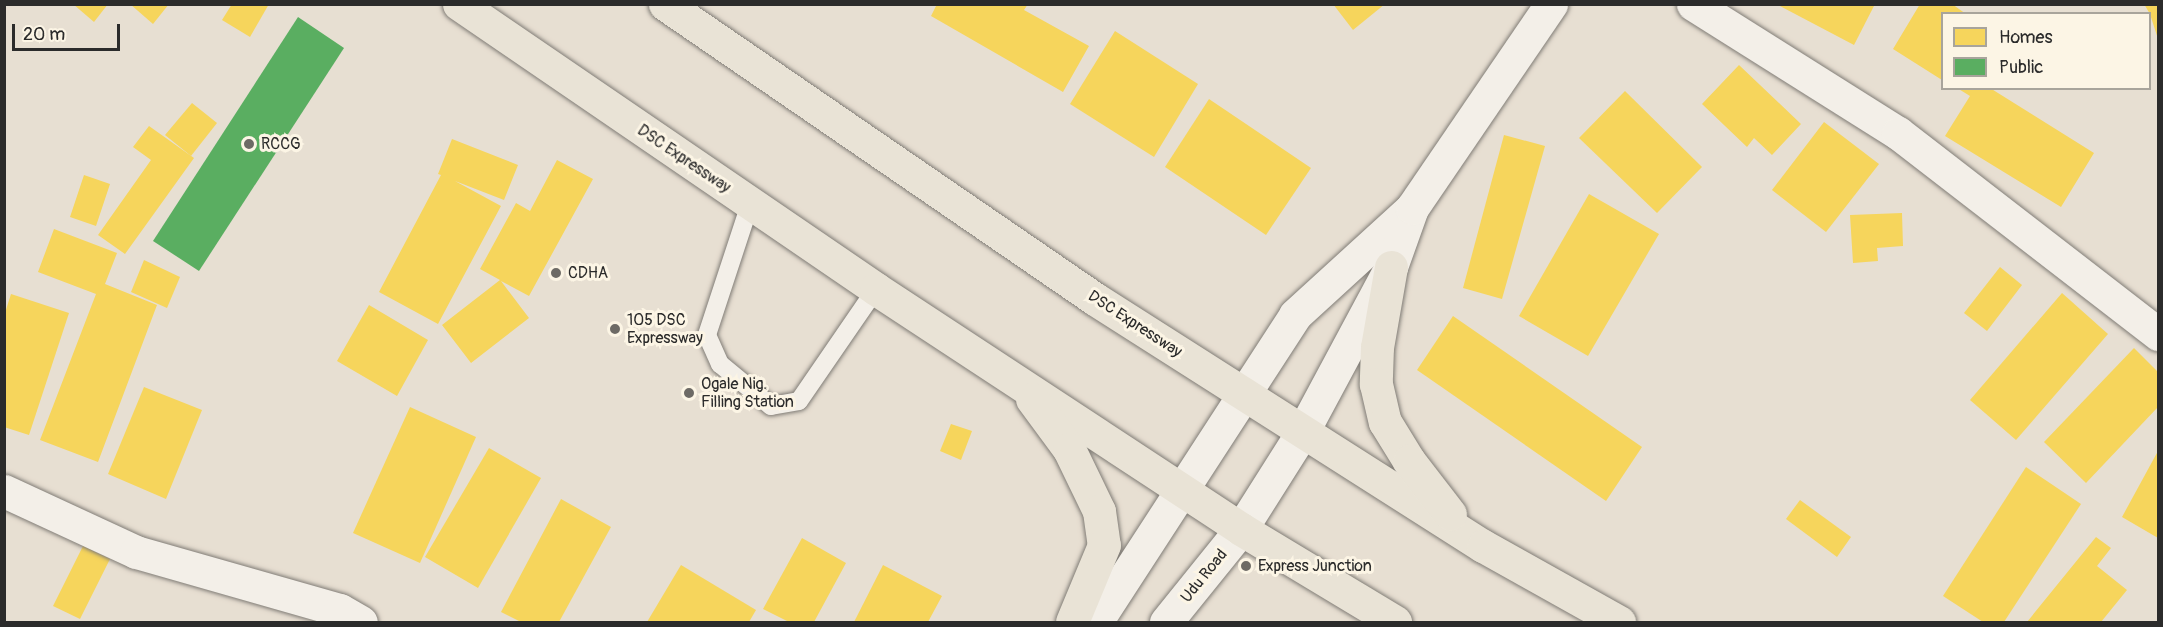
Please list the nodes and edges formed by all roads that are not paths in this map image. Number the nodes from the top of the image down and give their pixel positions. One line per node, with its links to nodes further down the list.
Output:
1 (459, 4): 5 (main road, DSC Expressway)
2 (664, 4): 11 (main road, DSC Expressway)
3 (1551, 4): 6 (main road)
4 (1694, 4): 9 (main road)
5 (750, 204): 8 (main road, DSC Expressway); 8 (lane)
6 (1412, 208): 7 (main road, Udu Road); 11 (main road)
7 (1391, 267): 12 (main road, Udu Road); 16 (main road)
8 (876, 289): 10 (main road, DSC Expressway)
9 (2158, 334)
10 (1018, 380): 13 (main road, DSC Expressway); 18 (main road)
11 (1244, 393): 12 (main road, DSC Expressway); 13 (main road)
12 (1303, 431): 15 (main road, Udu Road); 16 (main road, DSC Expressway)
13 (1182, 490): 15 (main road, DSC Expressway); 19 (main road)
14 (4, 491): 17 (main road)
15 (1241, 529): 20 (main road, Udu Road); 21 (main road, DSC Expressway)
16 (1483, 546): 22 (main road, DSC Expressway)
17 (361, 622)
18 (1072, 622)
19 (1096, 622)
20 (1166, 622)
21 (1395, 622)
22 (1619, 622)

